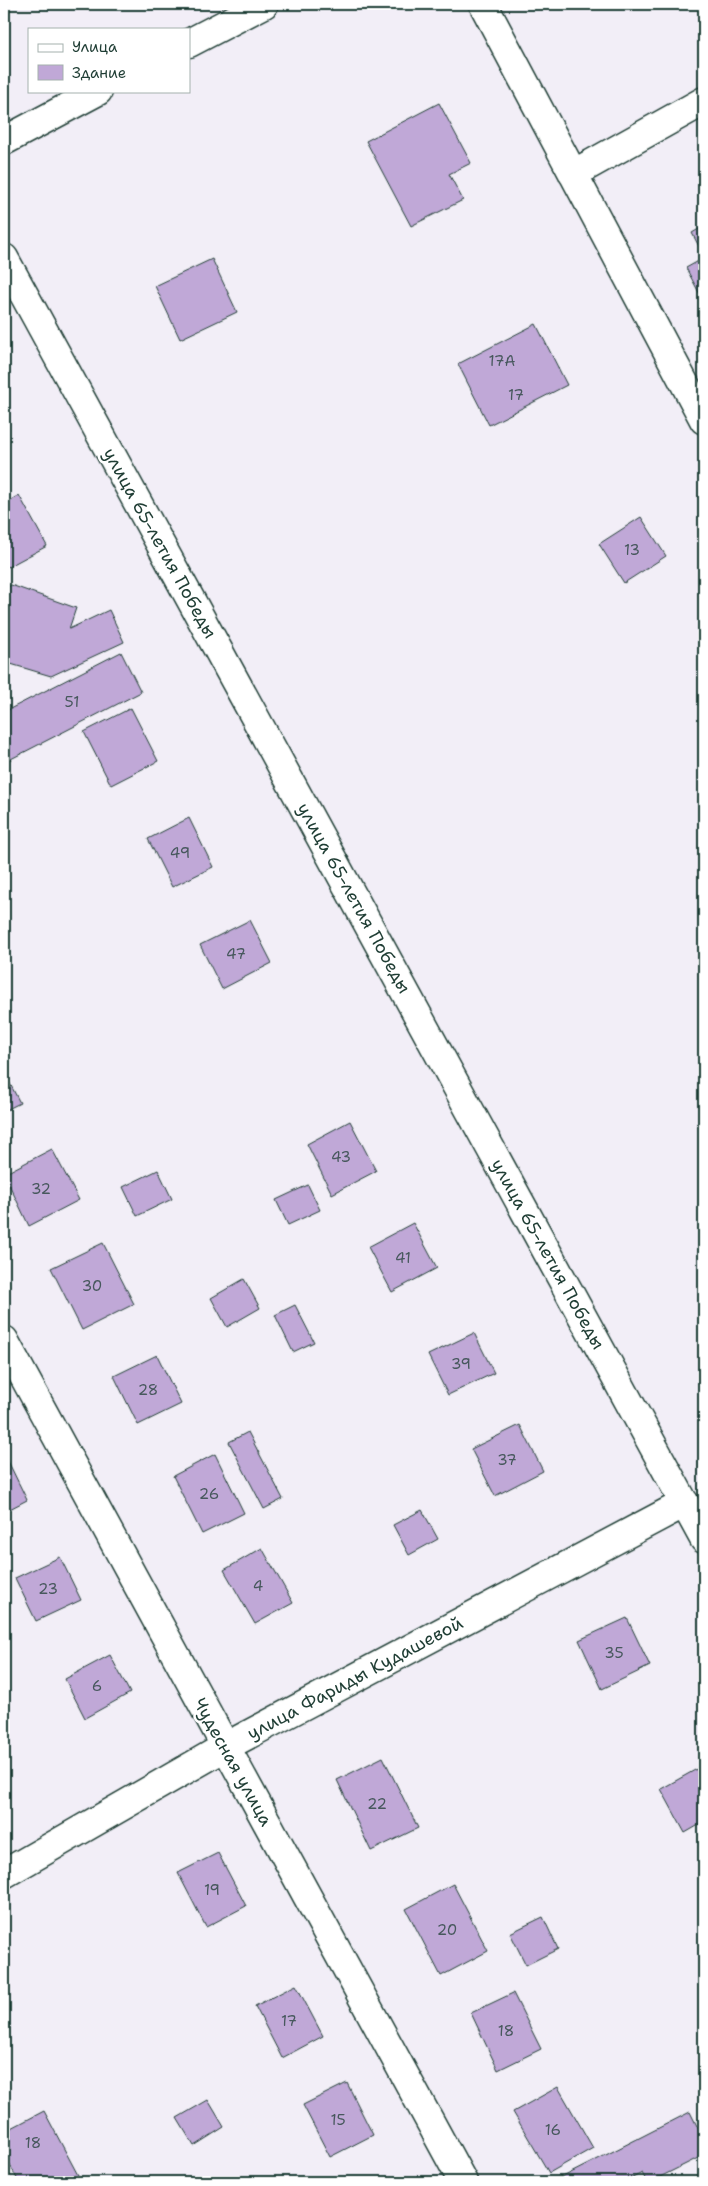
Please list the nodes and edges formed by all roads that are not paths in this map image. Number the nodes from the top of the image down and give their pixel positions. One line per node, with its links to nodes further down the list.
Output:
1 (264, 4): 3 (street)
2 (483, 4): 7 (street)
3 (190, 42)
4 (96, 92): 6 (street)
5 (704, 101): 7 (street)
6 (4, 141)
7 (574, 174): 9 (street)
8 (4, 258): 11 (street, улица 65-летия Победы)
9 (704, 420)
10 (4, 1340): 13 (street, Чудесная улица)
11 (685, 1503): 12 (street, улица 65-летия Победы); 13 (street, улица Фариды Кудашевой)
12 (704, 1539)
13 (225, 1747): 14 (street, улица Фариды Кудашевой); 15 (street, Чудесная улица)
14 (4, 1874)
15 (463, 2182)

